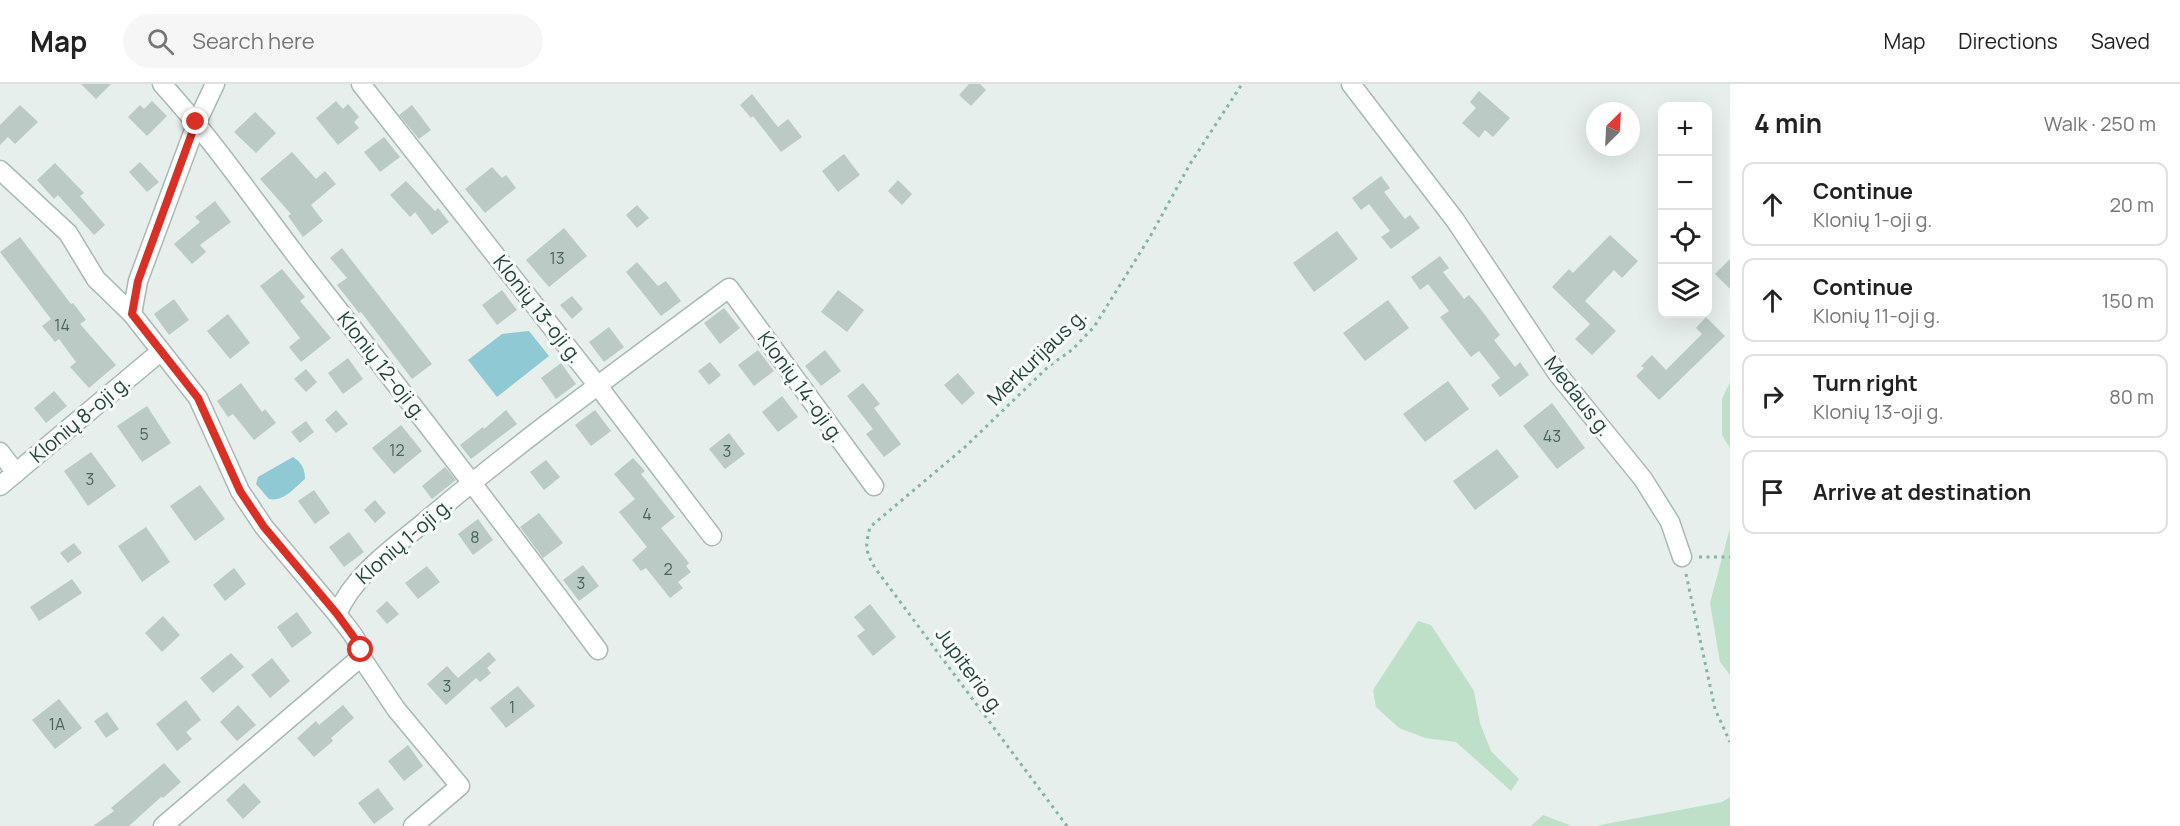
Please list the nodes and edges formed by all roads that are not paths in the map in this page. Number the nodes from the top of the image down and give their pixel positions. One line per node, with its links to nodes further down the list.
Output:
1 (162, 84): 5 (street, Klonių 12-oji g.)
2 (215, 84): 5 (street)
3 (361, 84): 10 (street, Klonių 13-oji g.)
4 (1351, 84): 17 (street, Medaus g.)
5 (196, 122): 8 (street); 13 (street, Klonių 12-oji g.)
6 (0, 170): 8 (street)
7 (729, 288): 10 (street, Klonių 1-oji g.); 15 (street, Klonių 14-oji g.)
8 (132, 314): 9 (street)
9 (160, 352): 12 (street, Klonių 8-oji g.); 18 (street)
10 (598, 386): 13 (street, Klonių 1-oji g.); 16 (street, Klonių 13-oji g.)
11 (0, 452): 12 (street)
12 (16, 473): 14 (street, Klonių 8-oji g.)
13 (472, 482): 18 (street, Klonių 1-oji g.); 19 (street, Klonių 12-oji g.)
14 (0, 486)
15 (874, 486)
16 (712, 536)
17 (1682, 557)
18 (337, 614): 20 (street)
19 (598, 650)
20 (361, 657): 21 (street); 22 (street)
21 (163, 826)
22 (413, 826)

